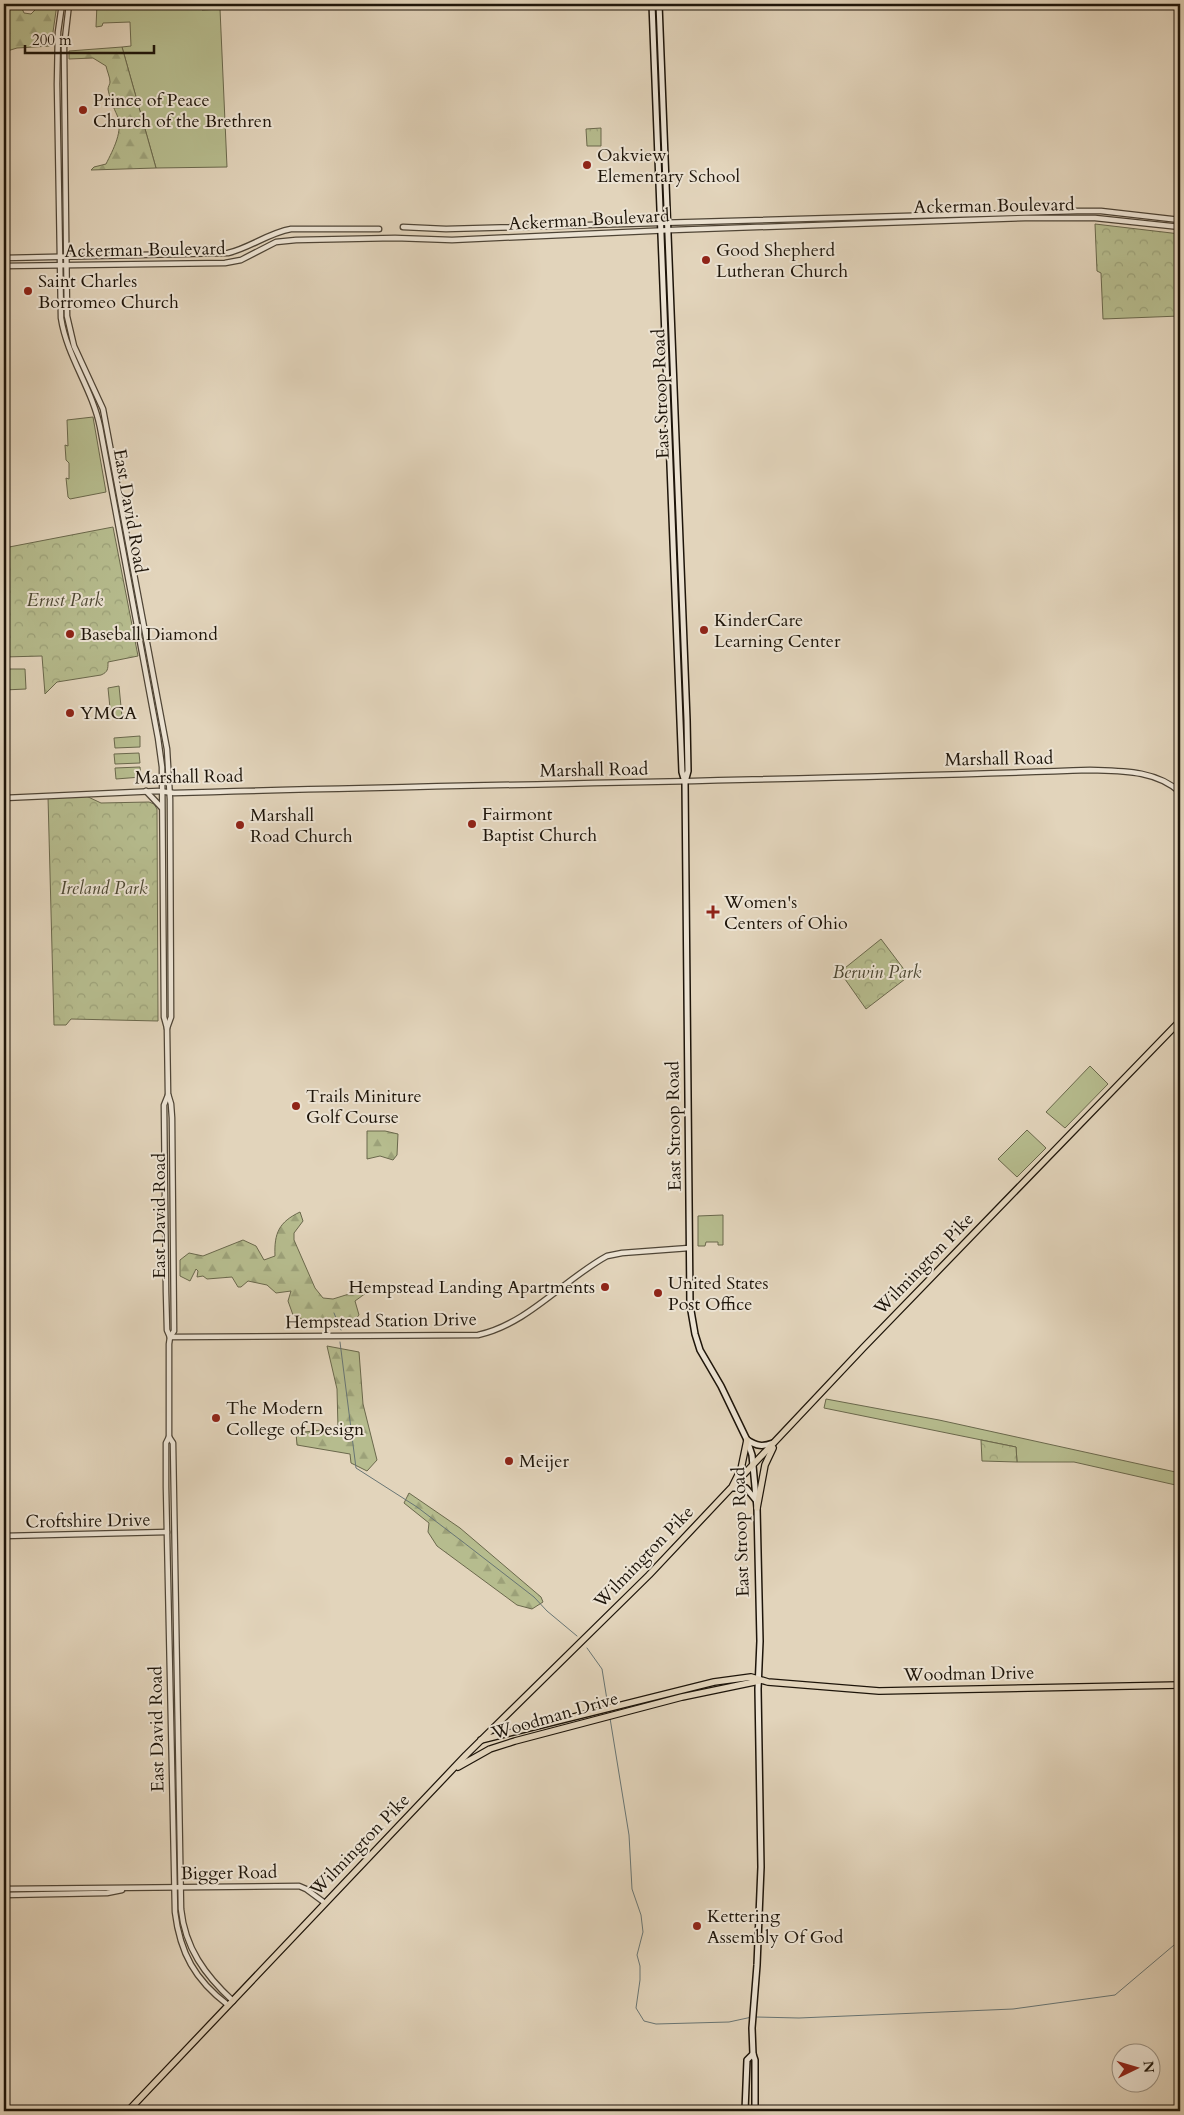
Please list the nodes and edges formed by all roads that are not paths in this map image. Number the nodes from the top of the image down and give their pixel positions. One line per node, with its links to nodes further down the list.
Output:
1 (62, 4): 6 (street, East David Road)
2 (69, 4): 5 (street, East David Road)
3 (652, 4): 9 (main road, East Stroop Road)
4 (659, 4): 8 (main road, East Stroop Road)
5 (64, 55): 6 (street); 19 (street, East David Road)
6 (57, 84): 21 (street, East David Road)
7 (1180, 220): 8 (street, Ackerman Boulevard)
8 (667, 222): 9 (street, Ackerman Boulevard); 16 (main road, East Stroop Road)
9 (660, 223): 10 (street, Ackerman Boulevard); 15 (main road, East Stroop Road)
10 (566, 225): 11 (street, Ackerman Boulevard); 17 (street)
11 (528, 226): 12 (street, Ackerman Boulevard); 18 (street)
12 (402, 227)
13 (1180, 227): 16 (street, Ackerman Boulevard)
14 (379, 229): 19 (street, Ackerman Boulevard)
15 (660, 230): 16 (street, Ackerman Boulevard); 17 (street, Ackerman Boulevard); 27 (main road, East Stroop Road)
16 (668, 230): 27 (main road, East Stroop Road)
17 (567, 235): 18 (street, Ackerman Boulevard)
18 (528, 237): 24 (street, Ackerman Boulevard)
19 (66, 257): 21 (street, Ackerman Boulevard); 24 (street, East David Road)
20 (4, 258): 21 (street, Ackerman Boulevard)
21 (59, 258): 23 (street, East David Road)
22 (4, 266): 23 (street, Ackerman Boulevard)
23 (59, 266): 24 (street, Ackerman Boulevard); 26 (street, East David Road)
24 (66, 266): 25 (street, East David Road)
25 (143, 618): 26 (street); 30 (street, East David Road)
26 (136, 619): 29 (street, East David Road)
27 (685, 782): 30 (street, Marshall Road); 31 (street, Marshall Road); 36 (main road, East Stroop Road)
28 (146, 791): 29 (street, Marshall Road); 32 (street, Marshall Road); 33 (street)
29 (162, 791): 30 (street, Marshall Road); 33 (street, East David Road)
30 (169, 792): 35 (street, East David Road)
31 (1180, 792)
32 (4, 798)
33 (162, 811): 35 (street, East David Road)
34 (1180, 1020): 40 (main road, Wilmington Pike)
35 (167, 1028): 37 (street, East David Road)
36 (689, 1248): 37 (street, Hempstead Station Drive); 39 (main road, East Stroop Road)
37 (170, 1337): 38 (street, East David Road)
38 (169, 1437): 45 (street, East David Road); 46 (street, East David Road)
39 (747, 1440): 40 (main road); 41 (main road, East Stroop Road); 42 (main road)
40 (776, 1442): 41 (main road, Wilmington Pike); 44 (main road)
41 (753, 1467): 42 (main road, Wilmington Pike); 43 (main road, East Stroop Road)
42 (733, 1488): 43 (main road); 53 (main road, Wilmington Pike)
43 (755, 1499): 44 (main road, East Stroop Road)
44 (757, 1508): 48 (main road, East Stroop Road)
45 (166, 1532): 46 (street, Croftshire Drive); 47 (street, Croftshire Drive); 56 (street, East David Road)
46 (174, 1532): 57 (street, East David Road)
47 (4, 1536)
48 (759, 1681): 49 (main road, Woodman Drive); 50 (main road, Woodman Drive); 51 (main road, Woodman Drive); 64 (main road, East Stroop Road)
49 (1180, 1685)
50 (553, 1722): 51 (main road); 52 (main road, Woodman Drive)
51 (555, 1730): 54 (main road, Woodman Drive)
52 (500, 1736): 53 (main road, Woodman Drive); 54 (main road)
53 (481, 1740): 55 (main road, Wilmington Pike)
54 (502, 1745): 55 (main road, Woodman Drive)
55 (451, 1771): 61 (main road, Wilmington Pike)
56 (174, 1888): 57 (street, Bigger Road); 59 (street, Bigger Road); 63 (street, East David Road)
57 (180, 1888): 61 (street, Bigger Road); 62 (street, East David Road)
58 (4, 1889): 59 (street, Bigger Road)
59 (128, 1889): 60 (street, Bigger Road)
60 (4, 1895)
61 (325, 1903): 62 (main road, Wilmington Pike)
62 (234, 2001): 63 (main road, Wilmington Pike)
63 (228, 2004): 65 (main road, Wilmington Pike)
64 (753, 2054): 66 (main road, East Stroop Road); 67 (main road, East Stroop Road)
65 (128, 2111)
66 (745, 2111)
67 (755, 2111)

